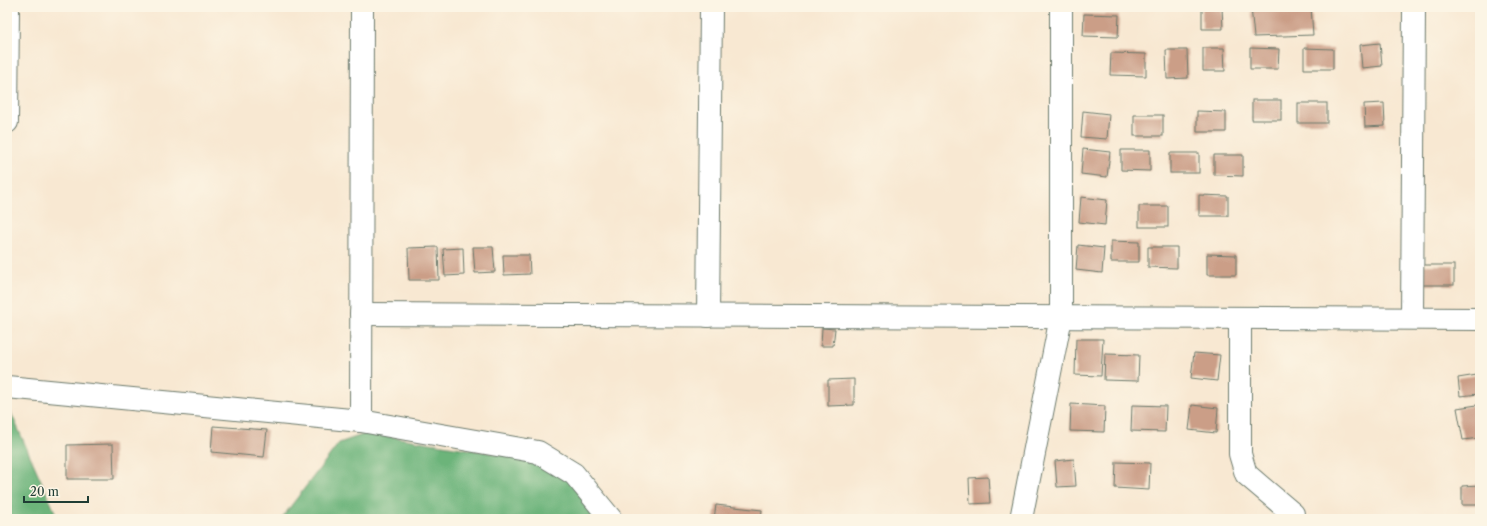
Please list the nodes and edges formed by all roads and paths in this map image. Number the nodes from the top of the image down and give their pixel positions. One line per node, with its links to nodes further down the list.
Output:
1 (8, 7): 6 (street)
2 (362, 7): 7 (street)
3 (710, 7): 8 (street)
4 (1061, 7): 9 (street)
5 (1414, 7): 11 (street)
6 (7, 122)
7 (361, 314): 8 (street); 14 (street)
8 (708, 316): 9 (street)
9 (1061, 317): 10 (street); 16 (street)
10 (1240, 318): 11 (street); 17 (street)
11 (1412, 318): 12 (street)
12 (1480, 319)
13 (7, 386): 14 (street)
14 (361, 421): 15 (street)
15 (611, 519)
16 (1021, 519)
17 (1293, 519)

